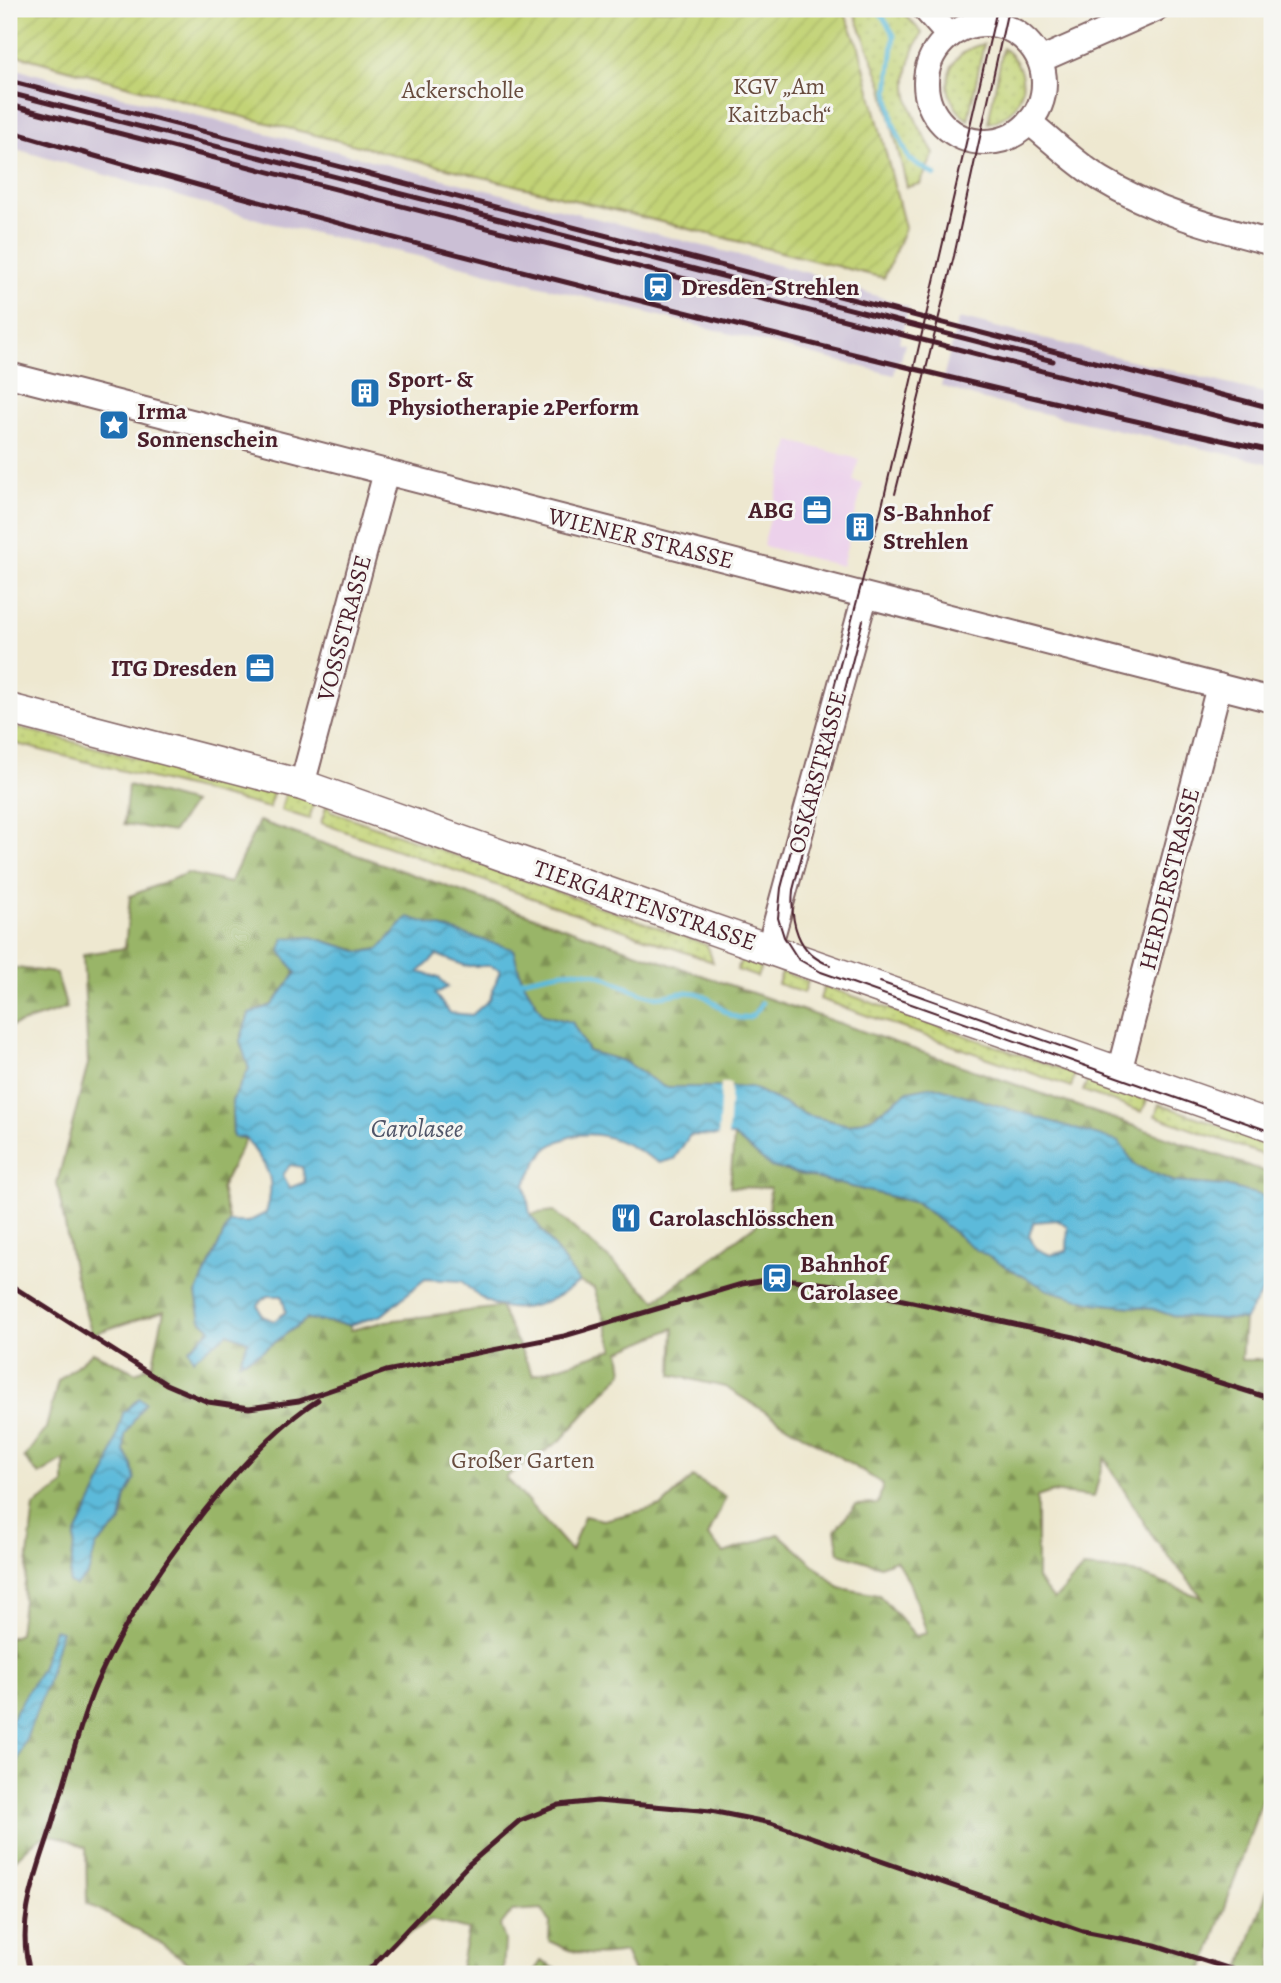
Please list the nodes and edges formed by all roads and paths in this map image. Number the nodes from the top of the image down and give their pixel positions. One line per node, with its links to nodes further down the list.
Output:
1 (925, 9): 4 (street)
2 (1156, 9): 5 (street)
3 (1000, 17): 4 (street); 5 (street)
4 (948, 36): 6 (street)
5 (1040, 60): 6 (street)
6 (1030, 122): 7 (street)
7 (1272, 243)
8 (9, 375): 9 (street, WIENER STRASSE)
9 (386, 472): 10 (street, WIENER STRASSE); 14 (street, VOSSSTRASSE)
10 (865, 596): 11 (street, WIENER STRASSE); 15 (street, OSKARSTRASSE)
11 (1219, 687): 12 (street, WIENER STRASSE); 16 (street, HERDERSTRASSE)
12 (1272, 700)
13 (9, 709): 14 (main road, TIERGARTENSTRASSE)
14 (302, 785): 15 (main road, TIERGARTENSTRASSE)
15 (769, 948): 16 (main road, TIERGARTENSTRASSE)
16 (1119, 1072): 17 (main road, TIERGARTENSTRASSE)
17 (1272, 1126)

